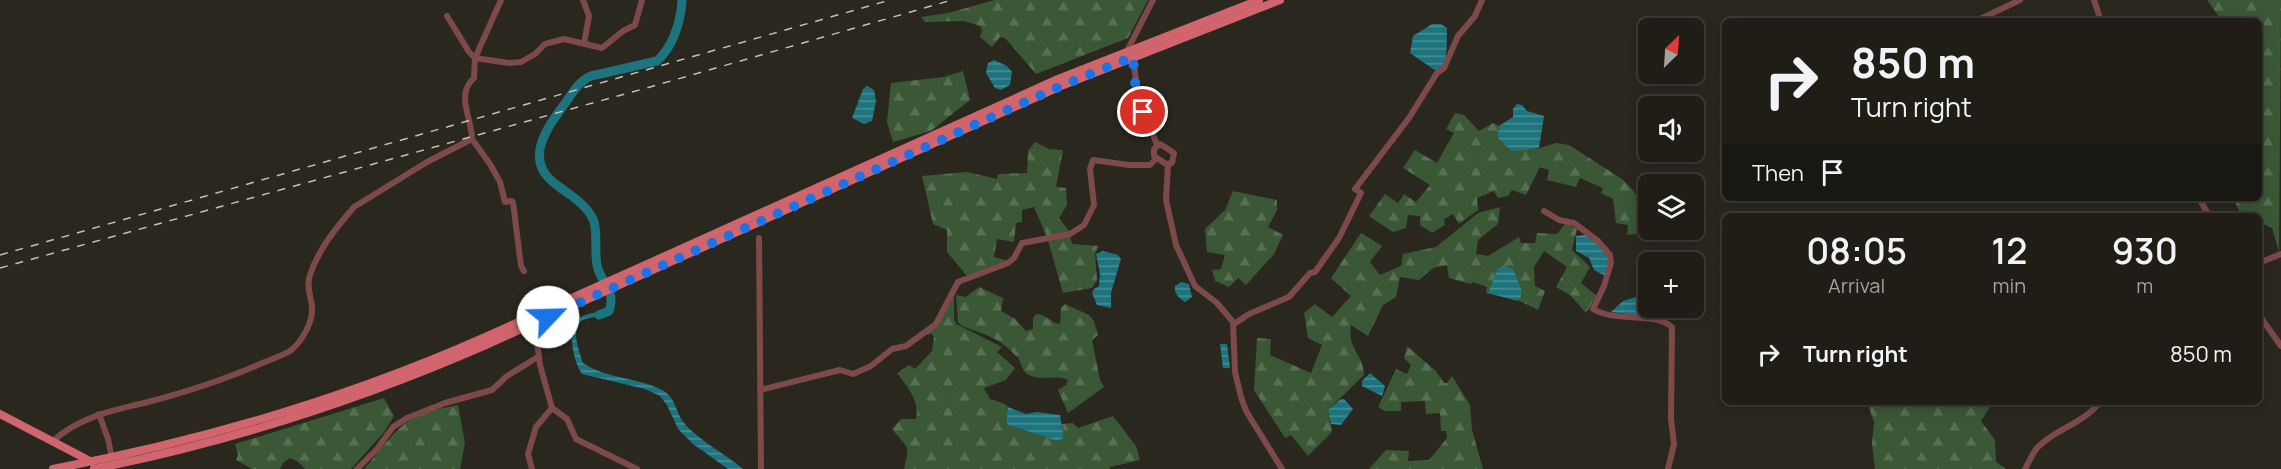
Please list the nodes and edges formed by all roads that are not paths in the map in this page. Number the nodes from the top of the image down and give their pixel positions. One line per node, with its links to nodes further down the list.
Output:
1 (501, 0): 15 (street)
2 (583, 0): 13 (street)
3 (642, 0): 13 (street)
4 (1153, 0): 14 (street)
5 (1258, 0): 14 (main road)
6 (1281, 0): 14 (main road)
7 (1482, 0): 27 (street)
8 (2020, 0): 11 (street)
9 (2094, 0): 12 (street)
10 (447, 16): 15 (street)
11 (1982, 18)
12 (2100, 18)
13 (584, 44): 15 (street)
14 (1130, 54): 17 (street); 25 (main road)
15 (475, 58): 16 (street)
16 (472, 139): 24 (street); 35 (street)
17 (1157, 145): 18 (street); 19 (street)
18 (1156, 159): 19 (street); 31 (street)
19 (1168, 165): 27 (street)
20 (1544, 211): 45 (street)
21 (759, 238): 31 (street)
22 (2281, 254): 23 (street)
23 (2262, 262)
24 (524, 271)
25 (595, 292): 37 (main road); 38 (main road)
26 (2262, 319): 29 (street)
27 (1234, 324): 44 (street)
28 (537, 341): 30 (street)
29 (2281, 346)
30 (538, 357): 33 (street); 40 (street)
31 (760, 390): 43 (street)
32 (2097, 405): 46 (street)
33 (552, 408): 41 (street); 42 (street)
34 (0, 414): 36 (main road)
35 (99, 414): 36 (street); 37 (street)
36 (52, 442): 38 (main road)
37 (112, 458): 38 (main road)
38 (98, 467): 39 (main road)
39 (53, 469)
40 (357, 469)
41 (532, 469)
42 (637, 469)
43 (761, 469)
44 (1282, 469)
45 (1668, 469)
46 (2025, 469)

